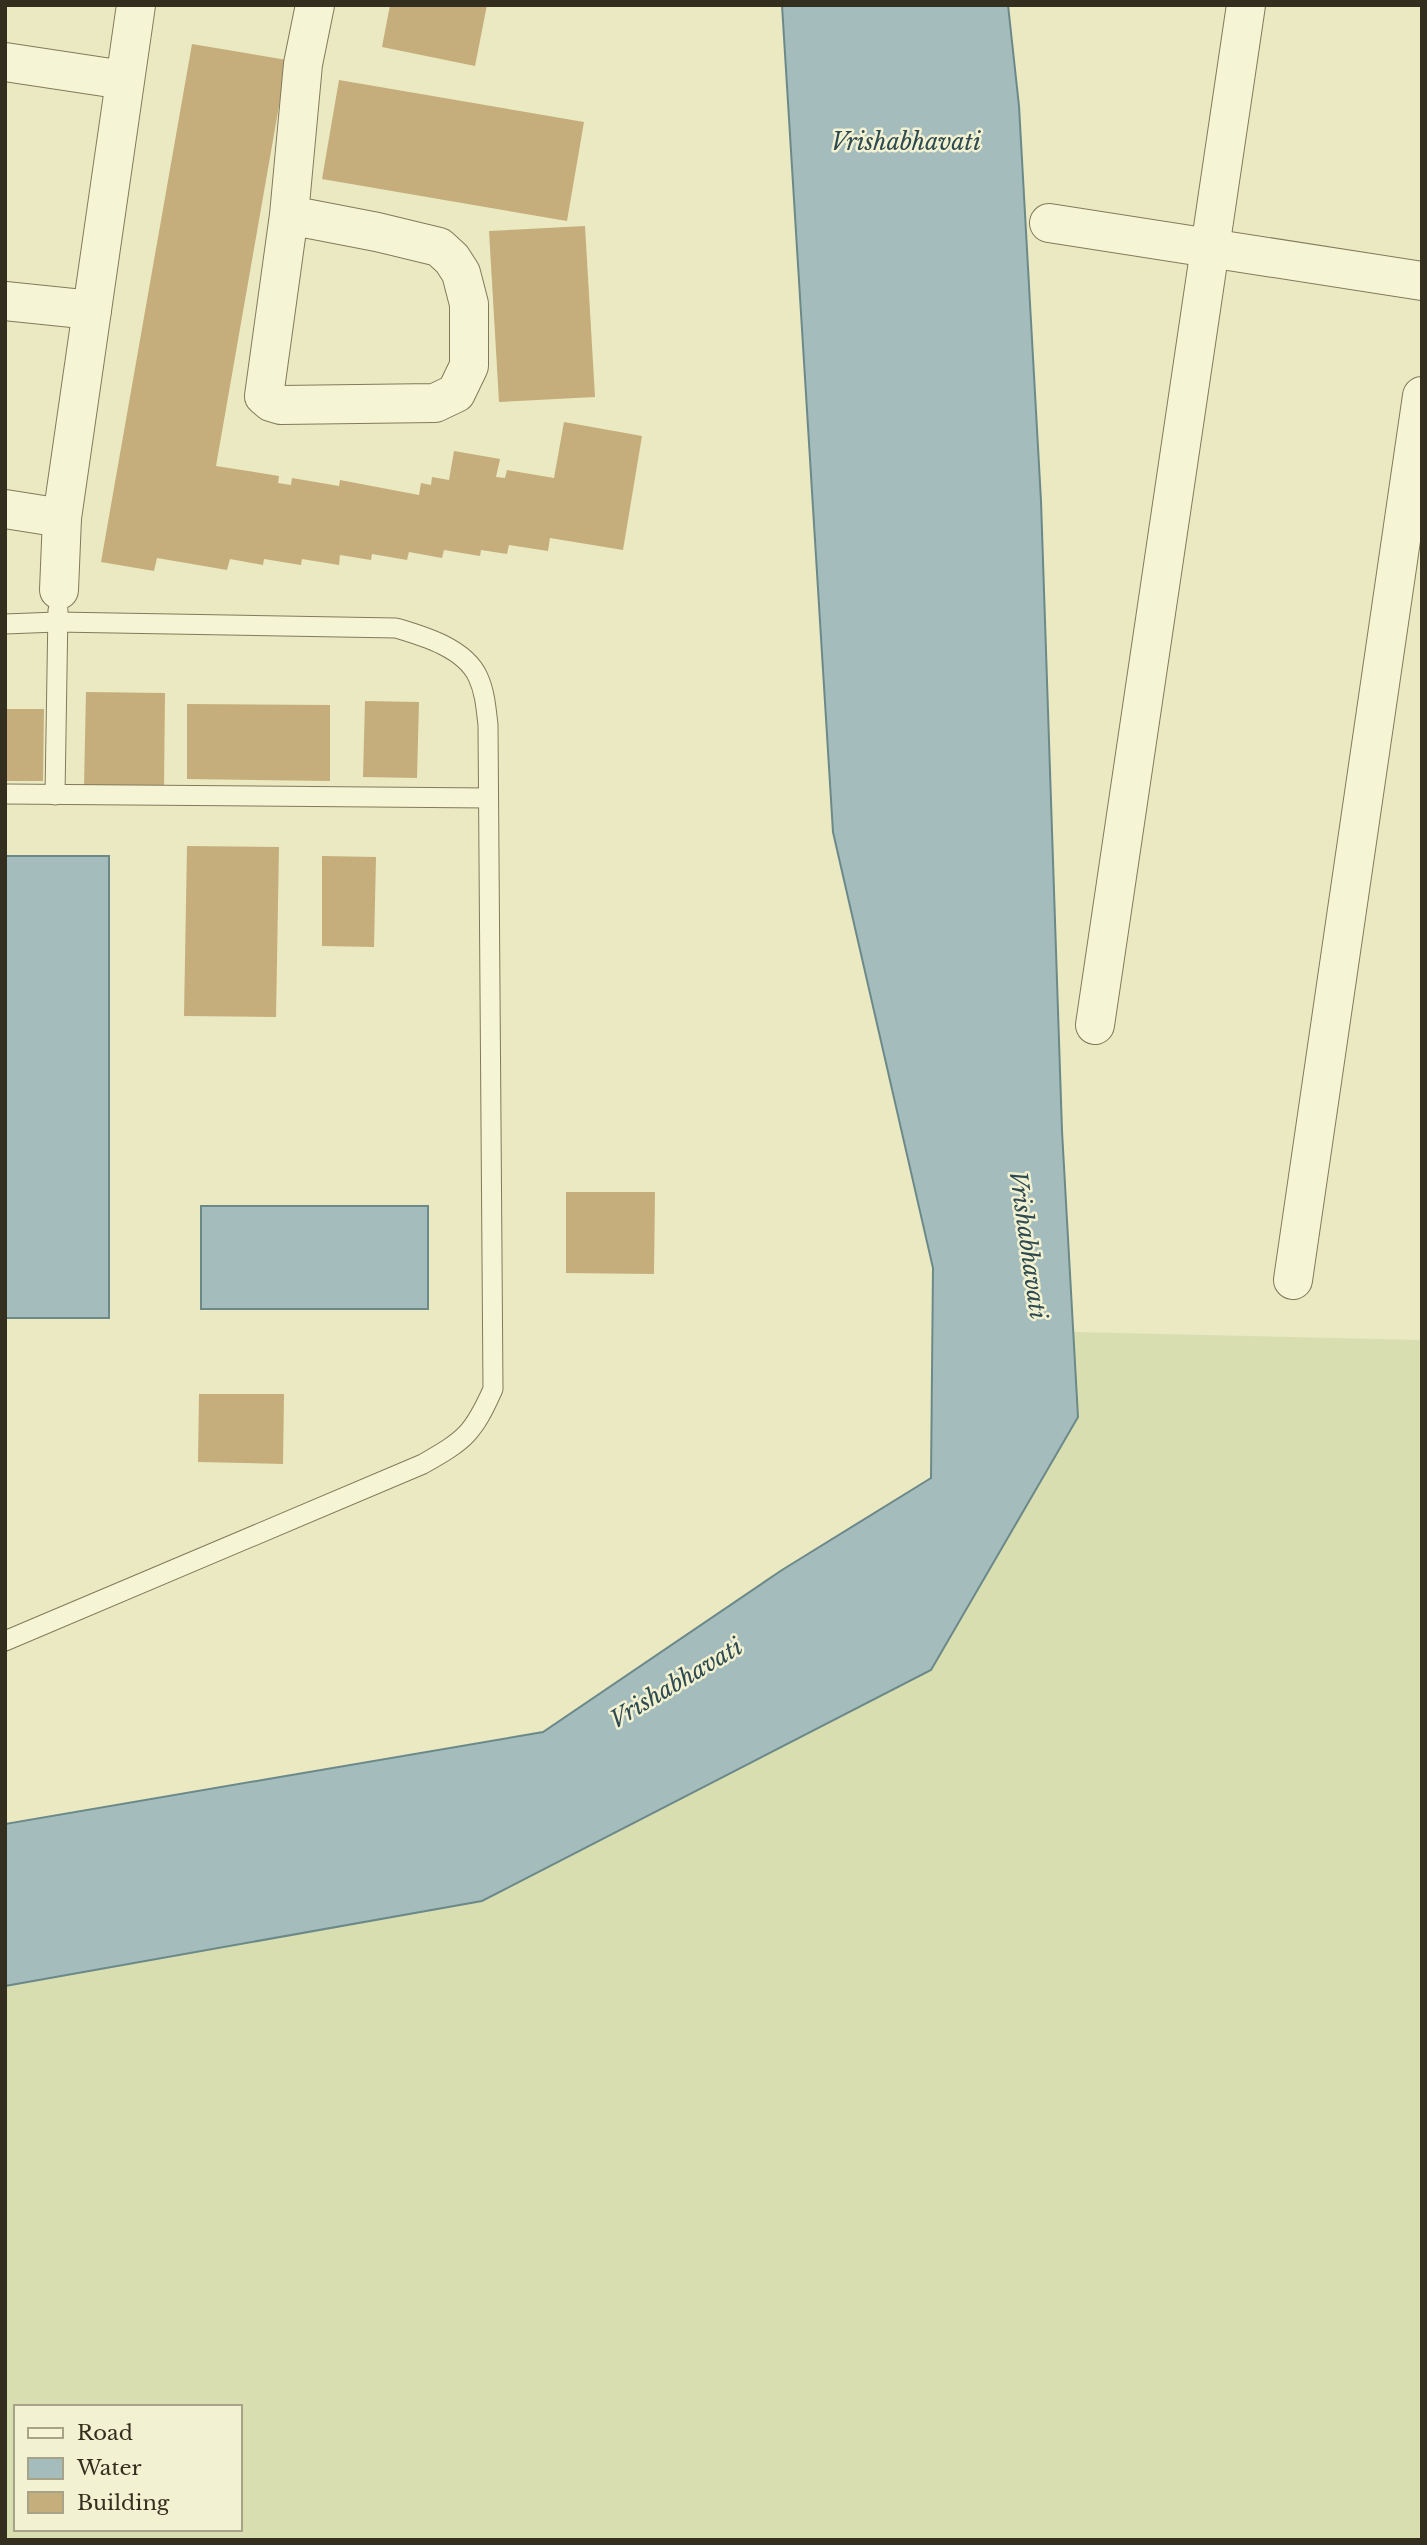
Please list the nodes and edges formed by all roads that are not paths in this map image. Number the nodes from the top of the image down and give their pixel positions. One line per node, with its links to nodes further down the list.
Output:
1 (136, 5): 5 (street)
2 (315, 5): 6 (street)
3 (1246, 5): 8 (street)
4 (5, 62): 5 (street)
5 (124, 80): 11 (street)
6 (289, 215): 6 (street)
7 (1049, 223): 8 (street)
8 (1210, 248): 9 (street); 20 (street)
9 (1422, 281)
10 (5, 301): 11 (street)
11 (92, 310): 14 (street)
12 (1422, 396): 21 (street)
13 (5, 509): 14 (street)
14 (62, 518): 15 (street)
15 (58, 606): 16 (lane); 18 (lane); 19 (lane)
16 (5, 624)
17 (5, 794): 18 (lane)
18 (55, 795): 19 (lane)
19 (488, 798): 22 (lane)
20 (1095, 1025)
21 (1293, 1280)
22 (5, 1641)

